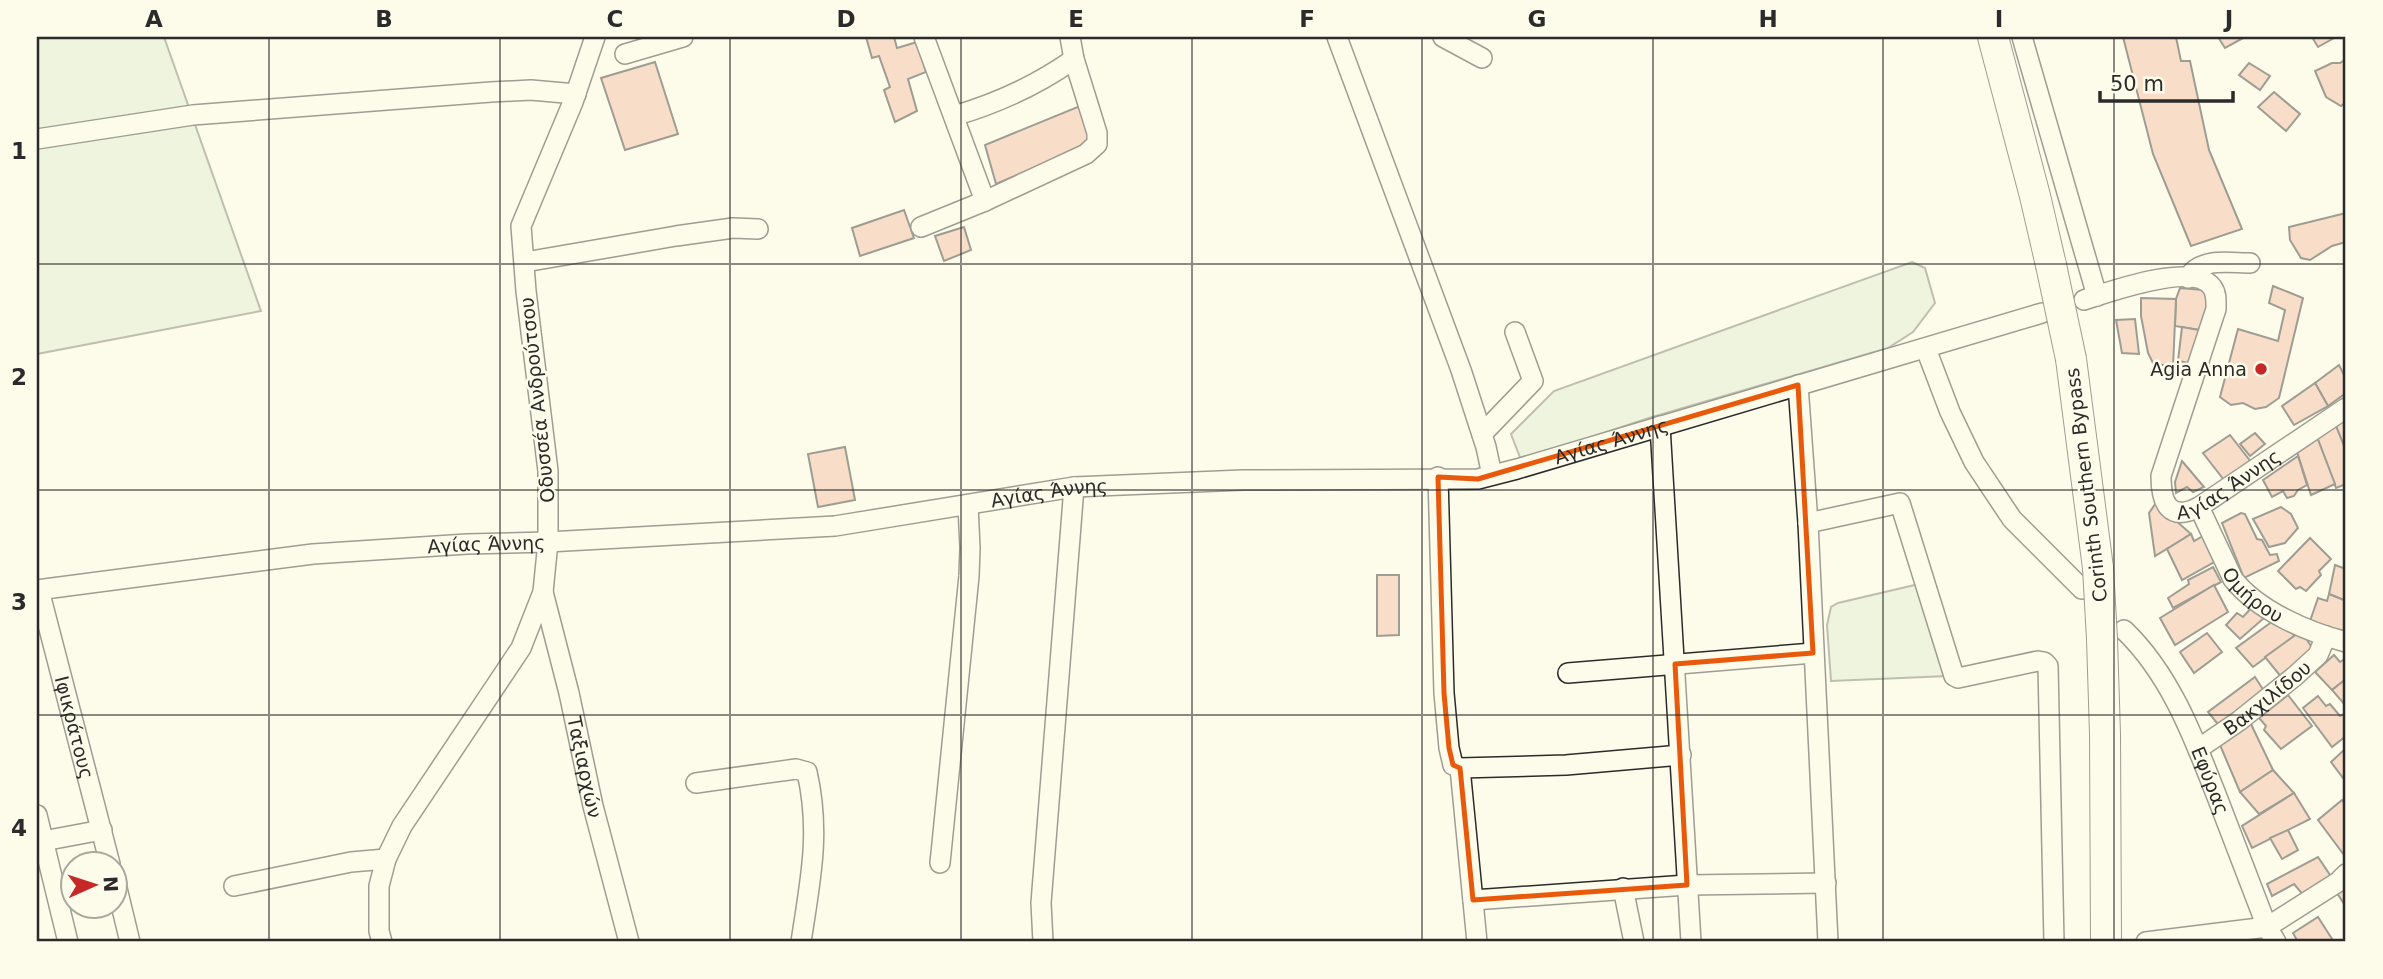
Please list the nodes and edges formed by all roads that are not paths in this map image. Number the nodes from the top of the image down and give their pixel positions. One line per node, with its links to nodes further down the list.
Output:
1 (595, 37): 12 (street, Οδυσσέα Ανδρούτσου)
2 (683, 37): 9 (street)
3 (925, 37): 13 (street)
4 (1070, 37): 11 (street)
5 (1337, 37): 27 (street)
6 (1443, 37): 10 (street)
7 (1993, 37): 35 (highway, Corinth Southern Bypass, bridge)
8 (2022, 37): 20 (street)
9 (625, 54)
10 (1482, 58)
11 (1073, 59): 13 (street); 15 (street)
12 (576, 94): 14 (street); 18 (street, Οδυσσέα Ανδρούτσου)
13 (954, 116): 15 (street)
14 (37, 139)
15 (985, 201): 16 (street)
16 (921, 227)
17 (758, 229): 18 (street)
18 (525, 262): 34 (street, Οδυσσέα Ανδρούτσου)
19 (2249, 263): 20 (street)
20 (2188, 278): 32 (street, Αγίας Άννης)
21 (2042, 313): 23 (street, Αγίας Άννης)
22 (1515, 332): 27 (street)
23 (1926, 349): 24 (street, Αγίας Άννης); 35 (street)
24 (1798, 384): 26 (street, Αγίας Άννης); 33 (street)
25 (2346, 408): 32 (street, Αγίας Άννης)
26 (1660, 426): 28 (street, Αγίας Άννης); 42 (street)
27 (1482, 434): 28 (street)
28 (1492, 475): 29 (street, Αγίας Άννης)
29 (1438, 477): 30 (street, Αγίας Άννης); 46 (street)
30 (1074, 487): 31 (street, Αγίας Άννης); 68 (street)
31 (968, 505): 34 (street, Αγίας Άννης); 53 (street)
32 (2199, 507): 39 (street, Ομήρου)
33 (1808, 523): 41 (street); 73 (street)
34 (548, 542): 36 (street, Αγίας Άννης); 37 (street, Οδυσσέα Ανδρούτσου)
35 (2090, 578): 38 (highway, Corinth Southern Bypass, bridge)
36 (38, 590): 49 (street, Ιφικράτους)
37 (543, 592): 52 (street, Οδυσσέα Ανδρούτσου); 66 (street, Ταξιαρχών)
38 (2113, 634): 44 (street, Εφύρας); 61 (highway, Corinth Southern Bypass)
39 (2326, 636): 40 (street, Ομήρου); 44 (street, Βακχιλίδου)
40 (2346, 642)
41 (1813, 653): 42 (street); 55 (street)
42 (1675, 664): 43 (street); 45 (street)
43 (1568, 673)
44 (2199, 749): 62 (street, Εφύρας)
45 (1681, 755): 46 (street); 56 (street)
46 (1460, 768): 59 (street)
47 (696, 783): 67 (street)
48 (37, 815): 50 (street)
49 (102, 830): 50 (street); 51 (street, Ιφικράτους)
50 (43, 841): 63 (street)
51 (107, 850)
52 (386, 859): 57 (street); 65 (street, Οδυσσέα Ανδρούτσου)
53 (940, 863)
54 (2346, 874): 62 (street)
55 (1826, 883): 56 (street); 72 (street)
56 (1687, 885): 58 (street); 71 (street)
57 (234, 886)
58 (1623, 888): 59 (street); 70 (street)
59 (1474, 900): 69 (street)
60 (125, 920): 64 (street)
61 (2106, 933)
62 (2272, 934): 74 (street)
63 (68, 942)
64 (130, 942)
65 (382, 942)
66 (629, 942)
67 (801, 942)
68 (1043, 942)
69 (1477, 942)
70 (1634, 942)
71 (1691, 942)
72 (1828, 942)
73 (2054, 942)
74 (2146, 942)

